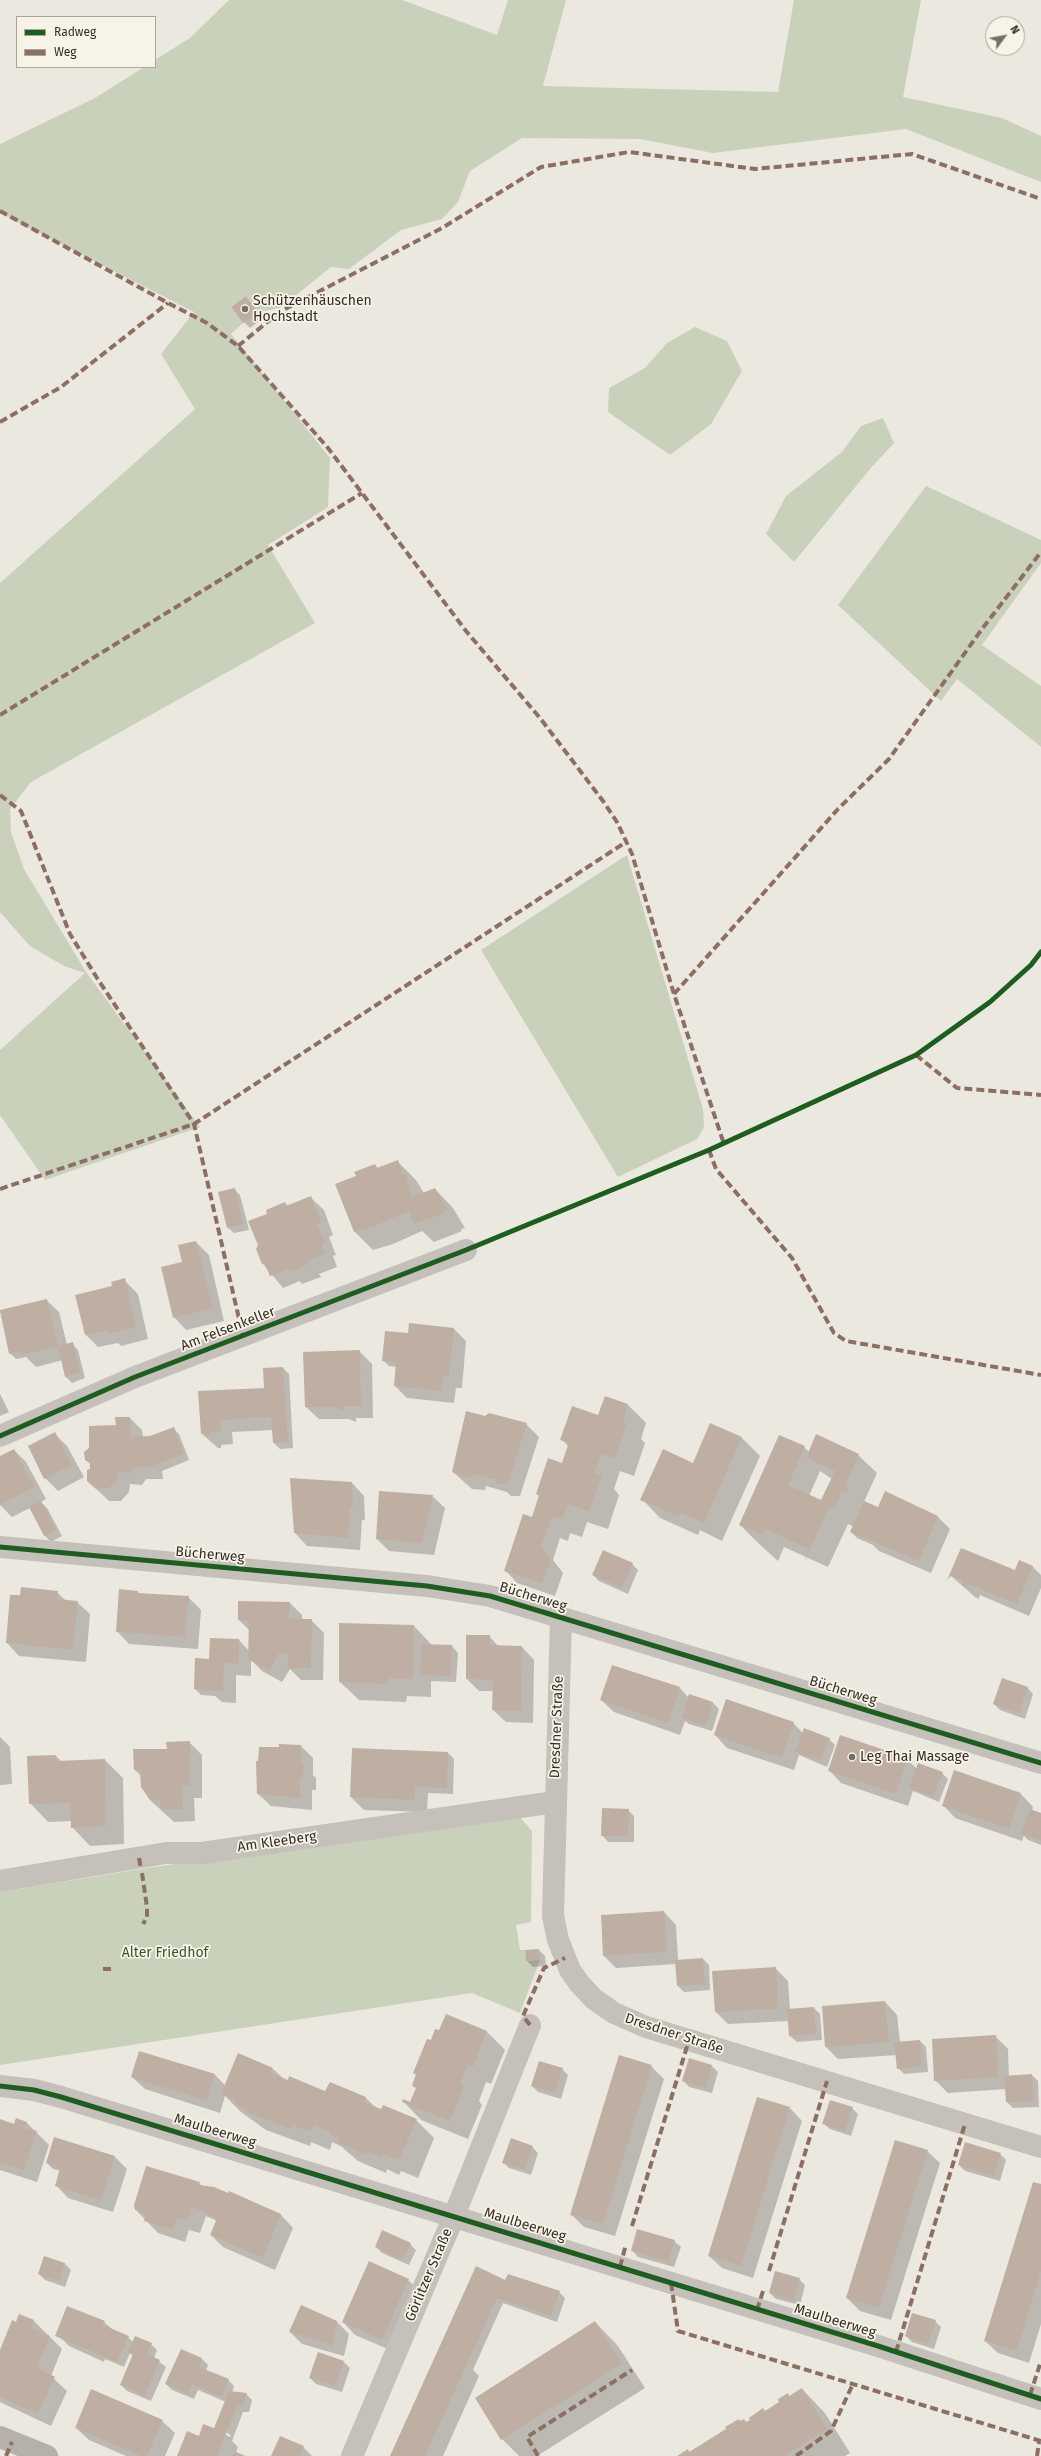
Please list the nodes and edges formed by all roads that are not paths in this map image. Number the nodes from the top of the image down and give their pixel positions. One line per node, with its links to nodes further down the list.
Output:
1 (466, 1250): 2 (street, Am Felsenkeller)
2 (0, 1436)
3 (0, 1547): 4 (street, Bücherweg)
4 (561, 1618): 5 (street, Bücherweg); 6 (street, Dresdner Straße)
5 (1041, 1763)
6 (555, 1802): 7 (street, Am Kleeberg); 10 (street, Dresdner Straße)
7 (0, 1882)
8 (530, 2025): 11 (street, Görlitzer Straße)
9 (0, 2086): 11 (street, Maulbeerweg)
10 (1041, 2147)
11 (454, 2216): 12 (street, Maulbeerweg); 15 (street, Görlitzer Straße)
12 (1041, 2399)
13 (0, 2437): 14 (street)
14 (47, 2456)
15 (352, 2456)

